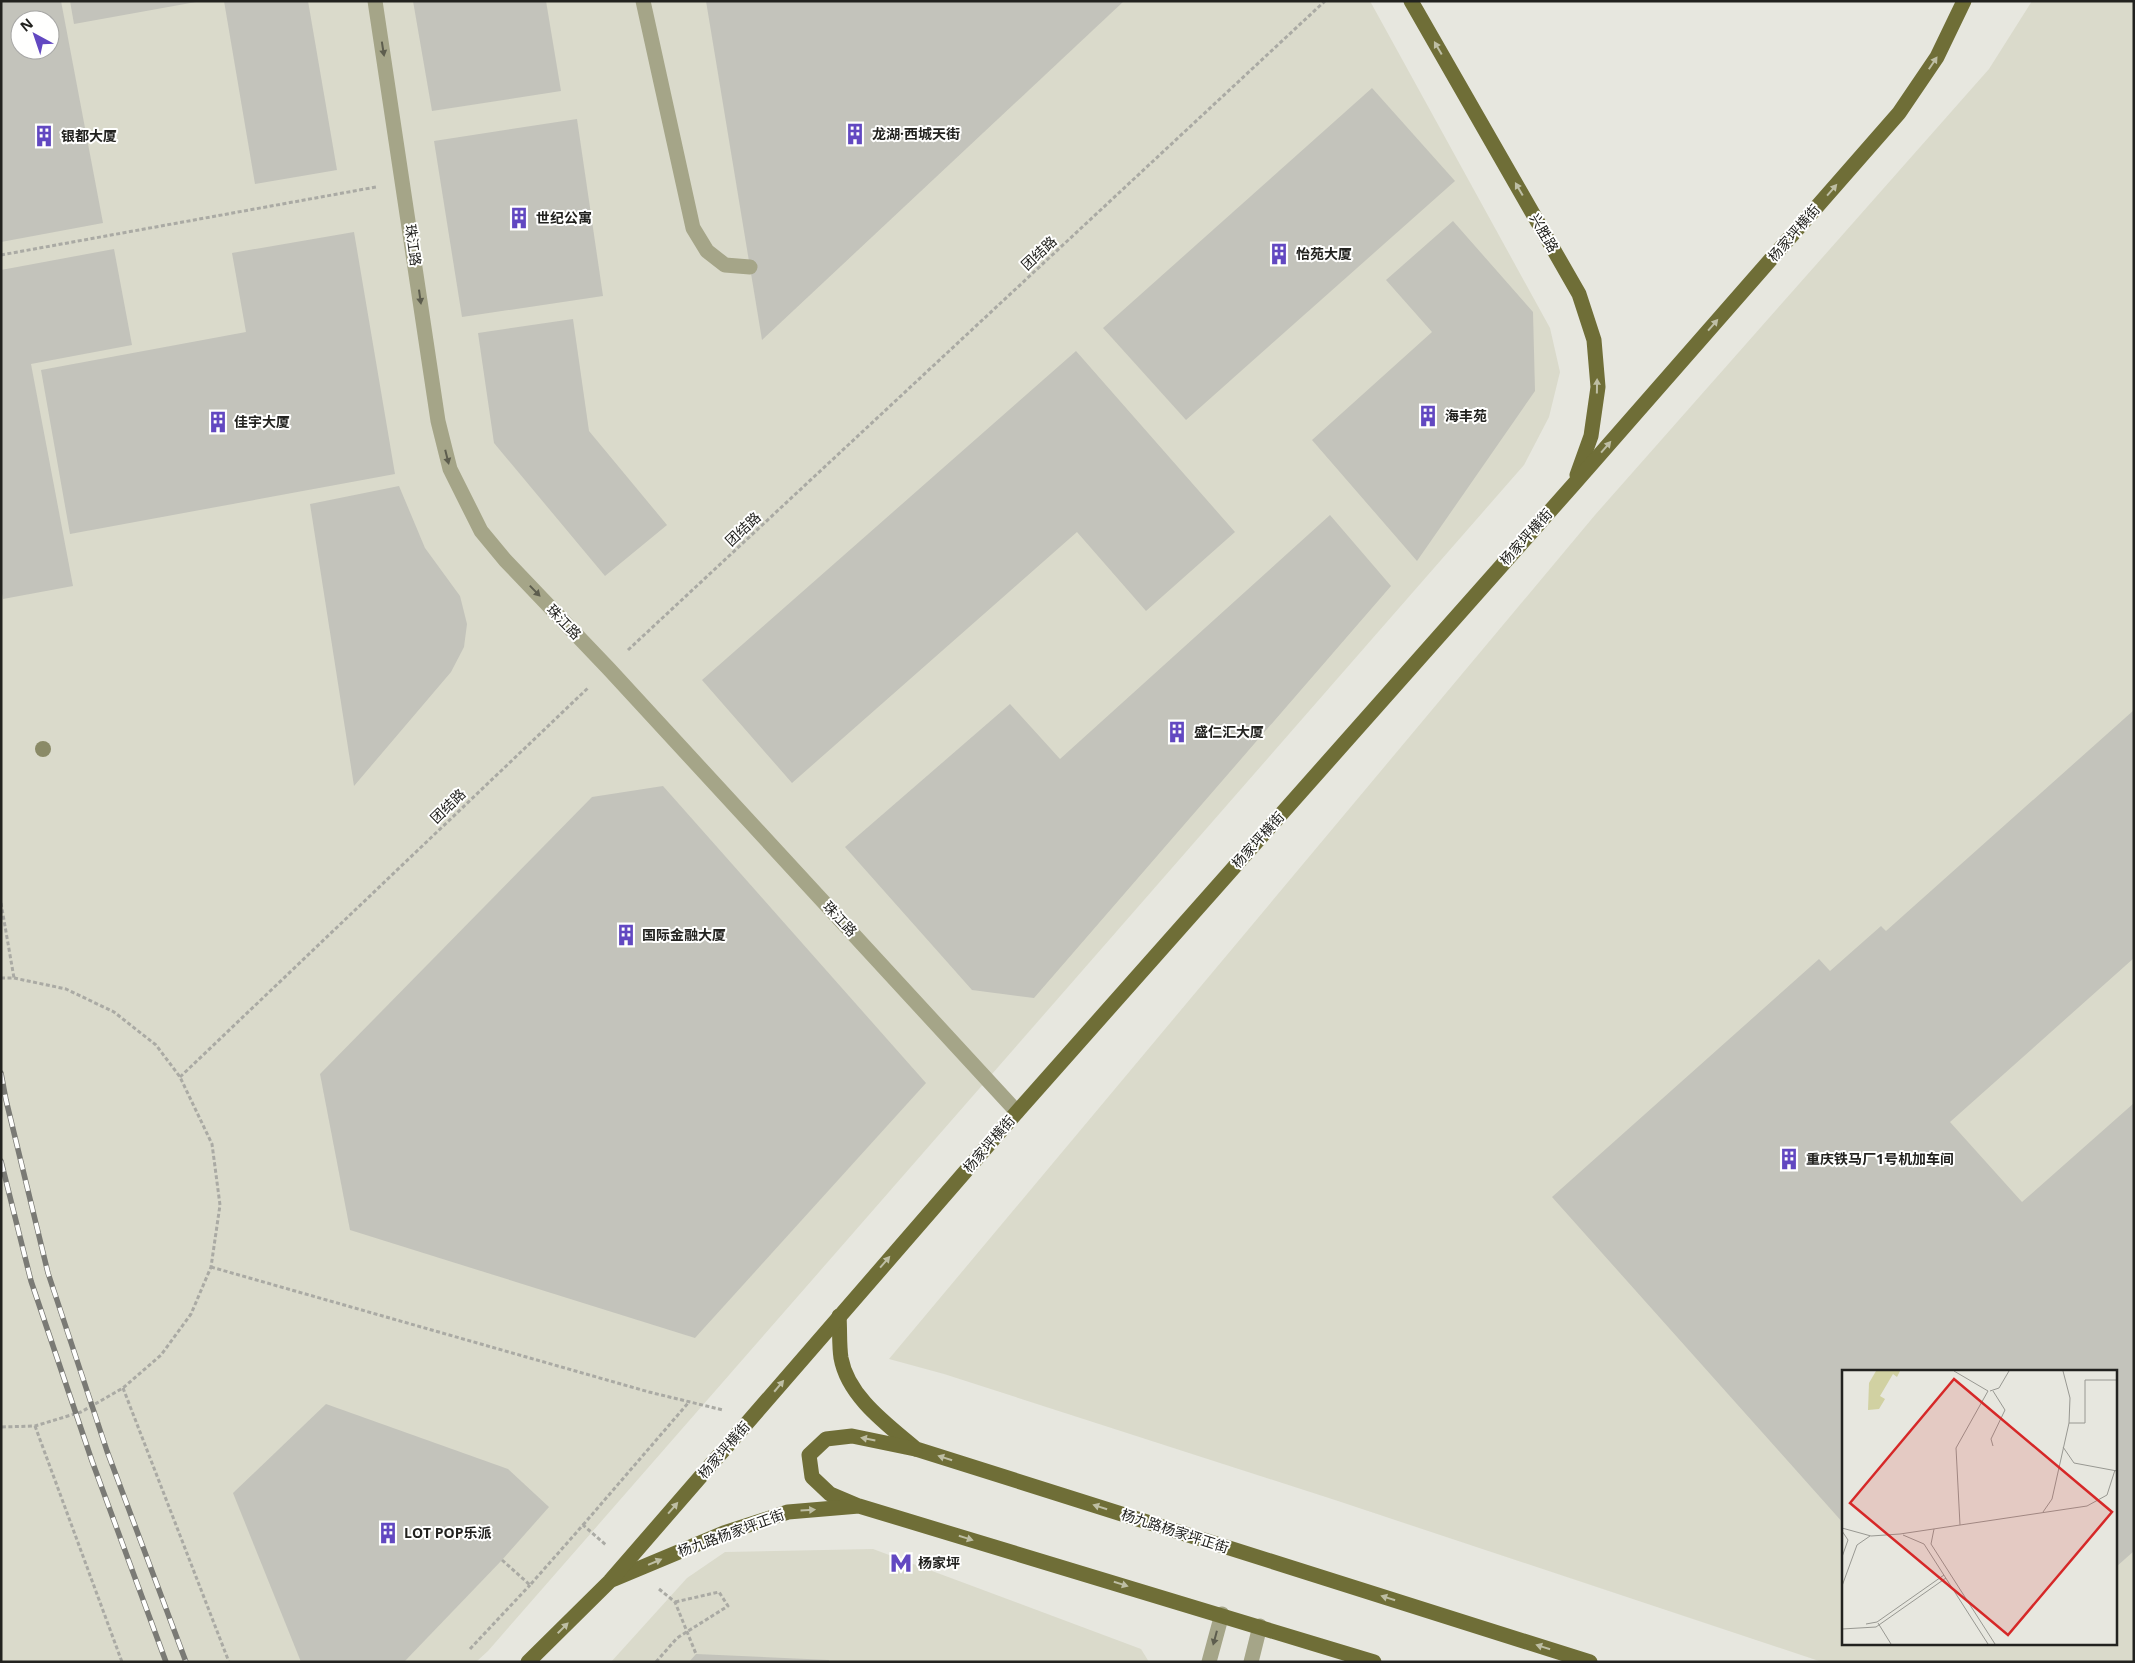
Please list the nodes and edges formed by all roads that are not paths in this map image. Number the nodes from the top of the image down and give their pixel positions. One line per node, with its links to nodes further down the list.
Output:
1 (375, 1): 7 (street, 珠江路, one-way to 7)
2 (643, 1): 5 (street)
3 (1411, 1): 6 (main road, 兴胜路, one-way to 3)
4 (1964, 1): 6 (main road, 杨家坪横街, one-way to 4)
5 (750, 267)
6 (1574, 484): 7 (main road, 杨家坪横街)
7 (1017, 1112): 8 (main road, 杨家坪横街, one-way to 7)
8 (839, 1316): 9 (main road, 杨九路杨家坪正街); 11 (main road, 杨家坪横街, one-way to 8)
9 (916, 1449): 10 (main road, one-way to 10); 18 (main road, 杨九路杨家坪正街, one-way to 9)
10 (859, 1506): 11 (main road, 杨九路杨家坪正街, one-way to 10); 12 (main road, 杨九路杨家坪正街, one-way to 12)
11 (610, 1581): 14 (main road, 杨家坪横街, one-way to 11)
12 (1222, 1614): 13 (main road, 杨九路杨家坪正街); 15 (street, one-way to 15)
13 (1260, 1626): 16 (street); 17 (main road, 杨九路杨家坪正街)
14 (528, 1662)
15 (1209, 1662)
16 (1251, 1662)
17 (1374, 1662)
18 (1590, 1662)

